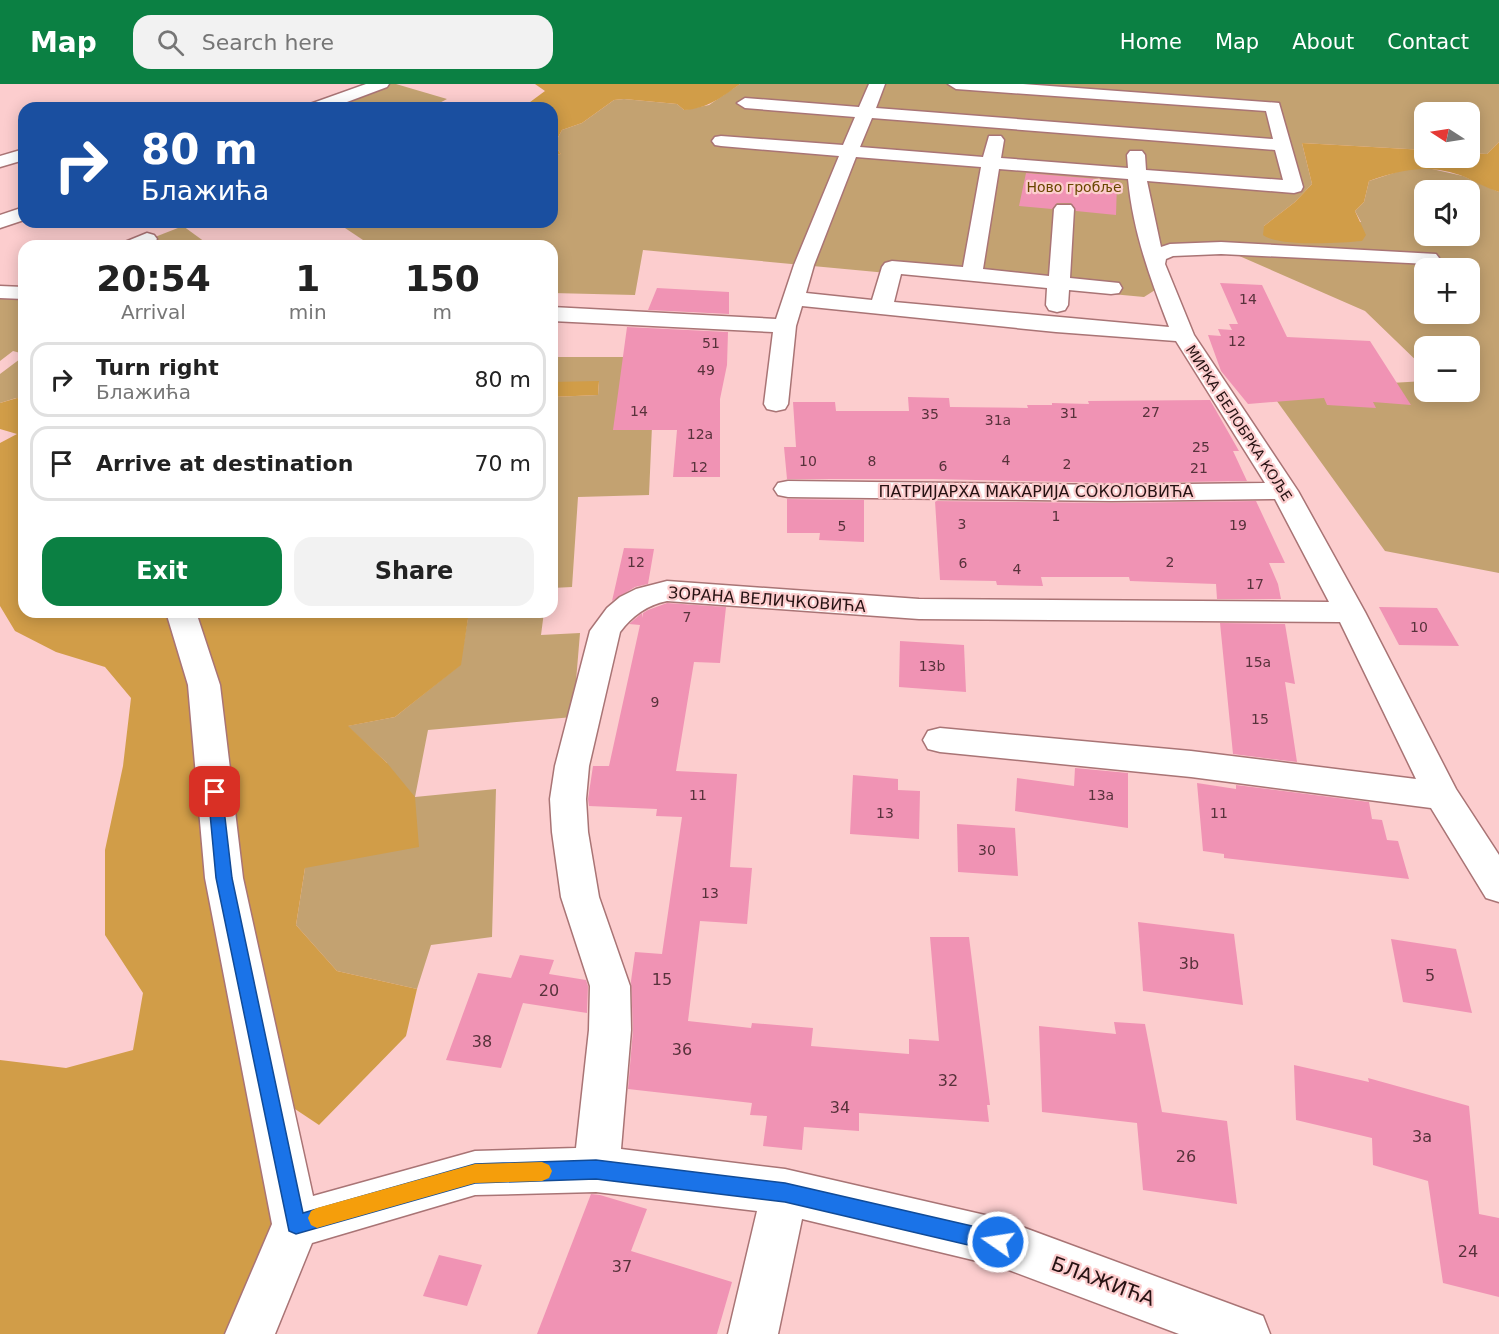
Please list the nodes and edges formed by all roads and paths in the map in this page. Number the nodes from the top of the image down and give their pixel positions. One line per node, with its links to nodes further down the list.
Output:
1 (381, 84): 6 (street)
2 (877, 84): 8 (street)
3 (956, 84): 4 (street)
4 (1005, 86): 5 (street); 9 (street)
5 (1134, 91): 10 (street); 12 (street)
6 (332, 102)
7 (745, 103): 8 (street)
8 (865, 112): 9 (street); 13 (street)
9 (998, 123): 10 (street); 16 (street)
10 (1136, 134): 12 (street); 17 (street)
11 (721, 141): 13 (street)
12 (1283, 145): 17 (street)
13 (849, 151): 16 (street); 28 (street)
14 (18, 156): 15 (street)
15 (0, 162)
16 (991, 163): 17 (street); 23 (street)
17 (1137, 174): 22 (street)
18 (1064, 209): 24 (street)
19 (18, 215): 20 (street)
20 (0, 222)
21 (1428, 258): 22 (street)
22 (1155, 264): 33 (street)
23 (972, 275): 24 (street); 29 (street)
24 (1058, 283): 25 (street); 31 (street)
25 (1111, 288)
26 (0, 292): 27 (street)
27 (18, 293)
28 (793, 298): 29 (street, МИРКА БЕЛОБРКА КОЉЕ); 32 (street)
29 (881, 308): 31 (street, МИРКА БЕЛОБРКА КОЉЕ)
30 (558, 314): 32 (street)
31 (1056, 325): 33 (street, МИРКА БЕЛОБРКА КОЉЕ)
32 (785, 326): 34 (street)
33 (1183, 334): 36 (street, МИРКА БЕЛОБРКА КОЉЕ)
34 (776, 404)
35 (788, 489): 36 (street, ПАТРИЈАРХА МАКАРИЈА СОКОЛОВИЋА)
36 (1284, 491): 37 (street, МИРКА БЕЛОБРКА КОЉЕ)
37 (1350, 612): 40 (street, МИРКА БЕЛОБРКА КОЉЕ); 42 (street, ЗОРАНА ВЕЛИЧКОВИЋА)
38 (183, 618): 44 (street)
39 (940, 740): 40 (street)
40 (1442, 796): 41 (street, МИРКА БЕЛОБРКА КОЉЕ)
41 (1499, 887)
42 (596, 1170): 43 (street, БЛАЖИЋА); 44 (street, БЛАЖИЋА)
43 (785, 1192): 46 (street); 47 (street, БЛАЖИЋА)
44 (296, 1224): 45 (street)
45 (250, 1334)
46 (753, 1334)
47 (1245, 1334)

